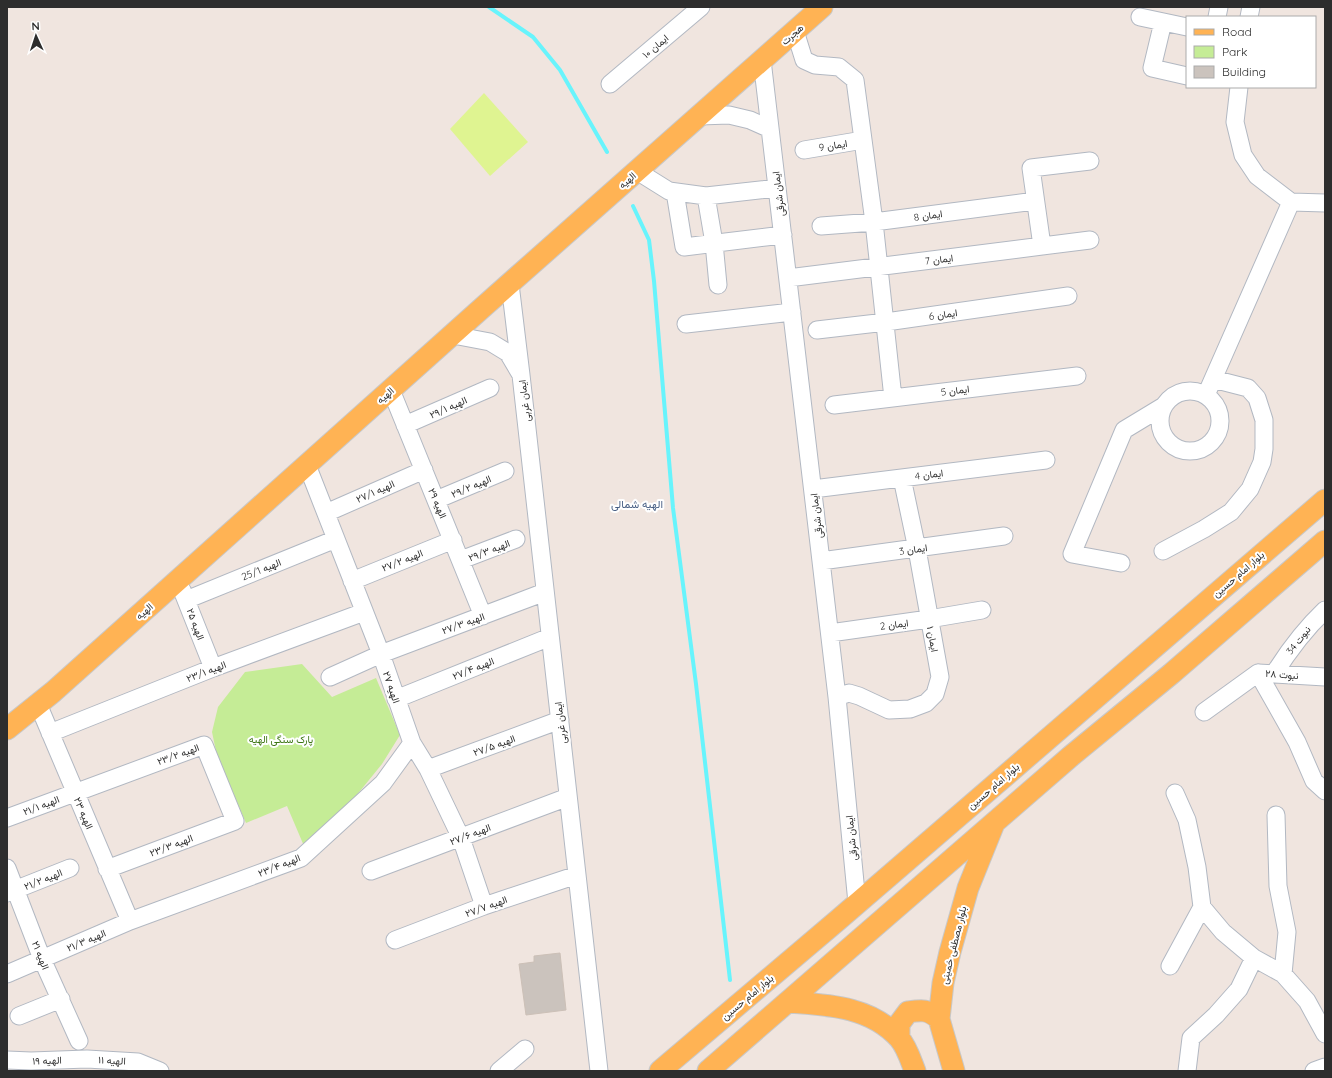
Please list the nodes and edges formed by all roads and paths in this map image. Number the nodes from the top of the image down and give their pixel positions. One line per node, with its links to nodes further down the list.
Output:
1 (701, 7): 9 (street, ایمان ۱۰)
2 (822, 7): 6 (main road, هجرت)
3 (1140, 17): 4 (street)
4 (1163, 22): 5 (street); 8 (street)
5 (1186, 27)
6 (795, 31): 7 (main road, هجرت); 13 (street)
7 (762, 60): 11 (main road, الهیه); 12 (street, ایمان شرقی)
8 (1186, 76)
9 (610, 84)
10 (1239, 88): 21 (street)
11 (700, 116): 12 (street); 16 (main road, الهیه)
12 (770, 129): 17 (street, ایمان شرقی)
13 (863, 140): 14 (street, ایمان 9); 23 (street)
14 (804, 150)
15 (1090, 161): 20 (street)
16 (637, 171): 18 (street); 31 (main road, الهیه)
17 (777, 188): 19 (street); 25 (street, ایمان شرقی)
18 (675, 192): 19 (street); 27 (street)
19 (706, 196): 27 (street)
20 (1035, 201): 23 (street, ایمان 8); 28 (street)
21 (1291, 202): 22 (street); 41 (street)
22 (1325, 203)
23 (874, 222): 24 (street, ایمان 8); 29 (street)
24 (821, 226)
25 (783, 235): 27 (street); 30 (street, ایمان شرقی)
26 (1090, 240): 28 (street, ایمان 7)
27 (714, 243): 32 (street)
28 (1042, 246): 29 (street, ایمان 7)
29 (880, 267): 30 (street, ایمان 7); 35 (street)
30 (788, 278): 34 (street, ایمان شرقی)
31 (510, 284): 38 (main road, الهیه); 39 (street, ایمان غربی)
32 (718, 285)
33 (1068, 296): 35 (street, ایمان 6)
34 (792, 312): 36 (street); 54 (street, ایمان شرقی)
35 (886, 322): 37 (street, ایمان 6); 45 (street)
36 (686, 324)
37 (817, 330)
38 (452, 335): 39 (street); 43 (main road, الهیه)
39 (521, 375): 70 (street, ایمان غربی)
40 (1077, 376): 45 (street, ایمان 5)
41 (1213, 379): 44 (street); 64 (street)
42 (490, 388): 48 (street, الهیه ۲۹/۱)
43 (391, 390): 48 (street, الهیه ۲۹); 50 (main road, الهیه)
44 (1206, 395): 47 (street); 47 (street)
45 (894, 398): 46 (street, ایمان 5)
46 (834, 405)
47 (1162, 407): 67 (street)
48 (405, 425): 51 (street, الهیه ۲۹)
49 (1046, 460): 53 (street, ایمان 4)
50 (307, 465): 57 (street, الهیه ۲۷); 68 (main road, الهیه)
51 (424, 470): 55 (street, الهیه ۲۹); 57 (street, الهیه ۲۷/۱)
52 (505, 471): 55 (street, الهیه ۲۹/۲)
53 (902, 478): 54 (street, ایمان 4); 63 (street, ایمان ۱)
54 (813, 489): 66 (street, ایمان شرقی)
55 (436, 500): 61 (street, الهیه ۲۹)
56 (1325, 500): 108 (main road, بلوار امام حسین)
57 (326, 513): 59 (street, الهیه ۲۷)
58 (1004, 536): 63 (street, ایمان 3)
59 (336, 539): 69 (street, الهیه ۲۷); 71 (street, الهیه 25/1)
60 (516, 539): 65 (street, الهیه ۲۹/۳)
61 (453, 540): 65 (street, الهیه ۲۹); 69 (street, الهیه ۲۷/۲)
62 (1325, 541): 100 (main road)
63 (917, 549): 66 (street, ایمان 3); 76 (street, ایمان ۱)
64 (1164, 551)
65 (461, 560): 75 (street, الهیه ۲۹)
66 (821, 561): 77 (street, ایمان شرقی)
67 (1121, 564)
68 (178, 580): 71 (street, الهیه ۲۵); 86 (main road, الهیه)
69 (352, 581): 74 (street, الهیه ۲۷)
70 (545, 592): 75 (street, الهیه ۲۷/۳); 78 (street, ایمان غربی)
71 (186, 600): 80 (street, الهیه ۲۵)
72 (982, 610): 76 (street, ایمان 2)
73 (1325, 610): 81 (street, نبوت 34)
74 (364, 612): 79 (street, الهیه ۲۷); 80 (street, الهیه ۲۳/۱)
75 (483, 616): 79 (street, الهیه ۲۷/۳)
76 (930, 620): 77 (street, ایمان 2); 84 (street, ایمان ۱)
77 (830, 633): 84 (street, ایمان شرقی)
78 (550, 637): 85 (street, الهیه ۲۷/۴); 88 (street, ایمان غربی)
79 (381, 654): 82 (street, الهیه ۲۷/۳); 85 (street, الهیه ۲۷)
80 (213, 668): 90 (street, الهیه ۲۳/۱)
81 (1266, 673): 83 (street, نبوت ۲۸); 87 (street, نبوت ۲۸); 93 (street)
82 (330, 677)
83 (1325, 677)
84 (837, 697): 108 (street, ایمان شرقی)
85 (396, 699): 91 (street, الهیه ۲۷)
86 (38, 704): 89 (main road, الهیه); 90 (street, الهیه ۲۳)
87 (1204, 712)
88 (560, 720): 92 (street, الهیه ۲۷/۵); 96 (street, ایمان غربی)
89 (7, 729)
90 (50, 733): 94 (street, الهیه ۲۳)
91 (412, 743): 92 (street, الهیه ۲۷); 111 (street, الهیه ۲۳/۴)
92 (428, 769): 101 (street, الهیه ۲۷)
93 (1325, 791)
94 (75, 792): 98 (street, الهیه ۲۱/۱); 99 (street, الهیه ۲۳/۲); 104 (street, الهیه ۲۳)
95 (1175, 793): 110 (street)
96 (568, 797): 101 (street, الهیه ۲۷/۶); 106 (street, ایمان غربی)
97 (1276, 815): 117 (street)
98 (7, 818)
99 (235, 820): 104 (street, الهیه ۲۳/۳)
100 (995, 822): 119 (main road); 121 (main road, بلوار مصطفی خمینی)
101 (461, 838): 105 (street, الهیه ۲۷/۶); 109 (street, الهیه ۲۷)
102 (7, 868): 107 (street, الهیه ۲۱)
103 (70, 868): 107 (street, الهیه ۲۱/۲)
104 (107, 869): 111 (street, الهیه ۲۳)
105 (371, 871)
106 (577, 875): 109 (street, الهیه ۲۷/۷); 131 (street, ایمان غربی)
107 (11, 891): 114 (street, الهیه ۲۱)
108 (858, 903): 132 (main road, بلوار امام حسین)
109 (484, 906): 112 (street, الهیه ۲۷/۷)
110 (1202, 907): 113 (street); 115 (street)
111 (130, 921): 114 (street, الهیه ۲۱/۳)
112 (395, 940)
113 (1254, 958): 117 (street); 136 (street)
114 (42, 959): 116 (street, الهیه ۲۱/۳); 118 (street, الهیه ۲۱)
115 (1170, 966)
116 (7, 974)
117 (1283, 974): 122 (street)
118 (60, 999): 120 (street); 124 (street, الهیه ۲۱)
119 (788, 1002): 123 (main road); 133 (main road)
120 (19, 1016)
121 (939, 1019): 123 (main road); 135 (main road, بلوار مصطفی خمینی)
122 (1325, 1034)
123 (899, 1038): 134 (main road)
124 (79, 1041)
125 (525, 1049): 130 (street)
126 (87, 1059): 127 (street, الهیه ۱۹); 129 (street, الهیه ۱۱)
127 (7, 1060)
128 (1325, 1067): 137 (street)
129 (160, 1071)
130 (499, 1071)
131 (599, 1071)
132 (660, 1071)
133 (708, 1071)
134 (915, 1071)
135 (954, 1071)
136 (1187, 1071)
137 (1314, 1071)

